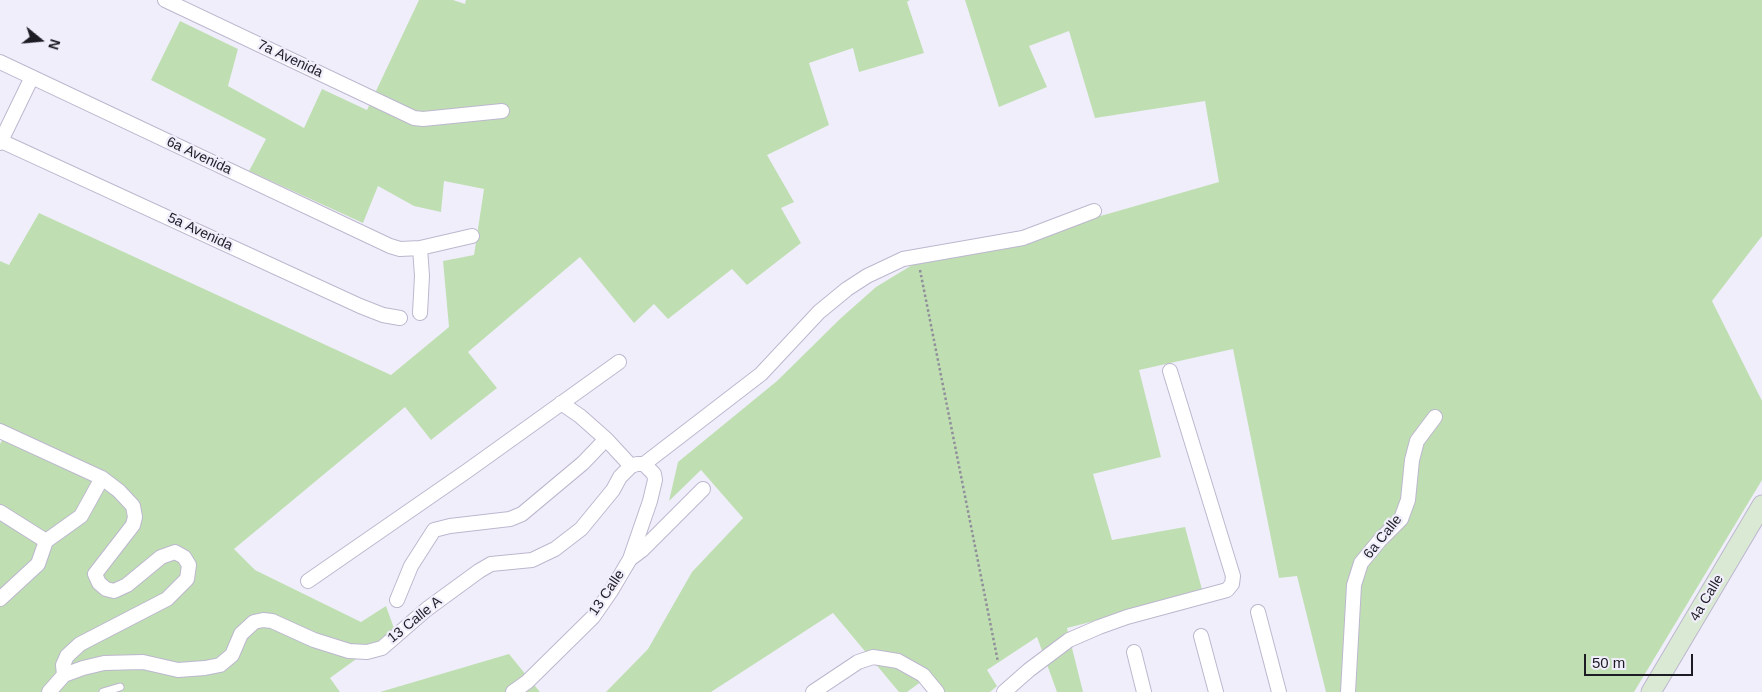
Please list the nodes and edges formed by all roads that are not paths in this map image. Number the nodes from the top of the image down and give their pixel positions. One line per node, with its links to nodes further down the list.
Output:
1 (165, 0): 4 (street, 7a Avenida)
2 (0, 62): 3 (street, 6a Avenida)
3 (32, 78): 5 (street); 8 (street, 6a Avenida)
4 (502, 111)
5 (1, 142): 10 (street, 5a Avenida)
6 (1094, 211): 17 (street)
7 (472, 236): 8 (street, 6a Avenida)
8 (420, 248): 9 (street)
9 (420, 313)
10 (400, 318)
11 (619, 362): 13 (street)
12 (1170, 371): 37 (street)
13 (561, 403): 16 (street); 24 (street)
14 (1435, 417): 41 (street, 6a Calle)
15 (0, 431): 18 (street)
16 (606, 439): 17 (street); 26 (street)
17 (641, 467): 23 (street, 13 Calle); 30 (street, 13 Calle A)
18 (102, 478): 22 (street); 30 (street)
19 (703, 489): 23 (street)
20 (1762, 504): 42 (street, 4a Calle)
21 (0, 512): 22 (street)
22 (46, 541): 25 (street)
23 (630, 559): 35 (street, 13 Calle)
24 (308, 581)
25 (0, 599)
26 (397, 600)
27 (1258, 612): 40 (street)
28 (1201, 636): 39 (street)
29 (1134, 652): 38 (street)
30 (64, 675): 33 (street)
31 (120, 687): 34 (lane)
32 (929, 689): 36 (street)
33 (48, 692)
34 (103, 692)
35 (513, 692)
36 (813, 692)
37 (1004, 692)
38 (1144, 692)
39 (1216, 692)
40 (1279, 692)
41 (1348, 692)
42 (1650, 692)

